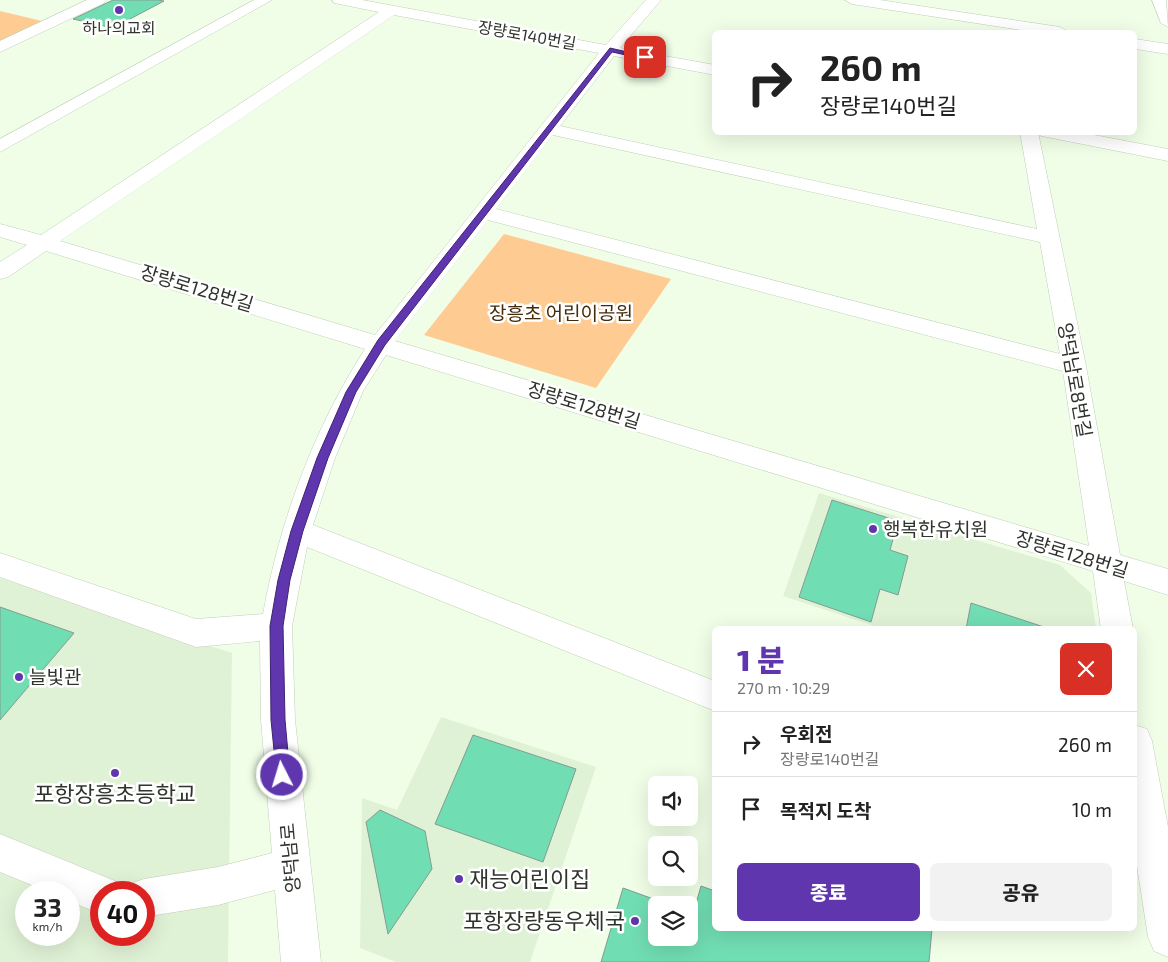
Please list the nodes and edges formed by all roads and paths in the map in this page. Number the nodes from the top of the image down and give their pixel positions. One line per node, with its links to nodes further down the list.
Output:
1 (99, 0): 11 (street)
2 (264, 0): 18 (street)
3 (339, 0): 7 (street, 장량로140번길)
4 (654, 0): 13 (street, 양덕남로)
5 (852, 0): 9 (street)
6 (1158, 0): 8 (street)
7 (391, 10): 13 (street, 장량로140번길); 23 (street)
8 (1168, 23)
9 (1047, 30)
10 (1137, 44): 12 (street)
11 (0, 47)
12 (1168, 49)
13 (610, 50): 14 (street, 장량로140번길); 15 (street, 양덕남로)
14 (712, 69)
15 (548, 129): 20 (street, 양덕남로); 22 (street)
16 (1030, 135): 22 (street, 양덕남로8번길)
17 (1063, 135): 19 (street)
18 (0, 146)
19 (1168, 155)
20 (482, 212): 25 (street, 양덕남로); 26 (street)
21 (0, 230): 23 (street, 장량로128번길)
22 (1048, 238): 26 (street, 양덕남로8번길)
23 (42, 242): 24 (street); 25 (street, 장량로128번길)
24 (0, 272)
25 (381, 343): 27 (street, 양덕남로); 28 (street, 장량로128번길)
26 (1074, 366): 28 (street, 양덕남로8번길)
27 (297, 531): 31 (street, 양덕남로); 33 (street)
28 (1106, 564): 30 (street, 장량로128번길); 32 (street, 양덕남로8번길)
29 (0, 565): 31 (street)
30 (1168, 582)
31 (276, 626): 37 (street, 양덕남로)
32 (1116, 626)
33 (712, 695)
34 (1137, 764): 36 (street)
35 (0, 853): 38 (street)
36 (1146, 866): 40 (street)
37 (291, 867): 39 (street); 41 (street, 양덕남로)
38 (90, 890)
39 (155, 896)
40 (1168, 937)
41 (301, 962)

